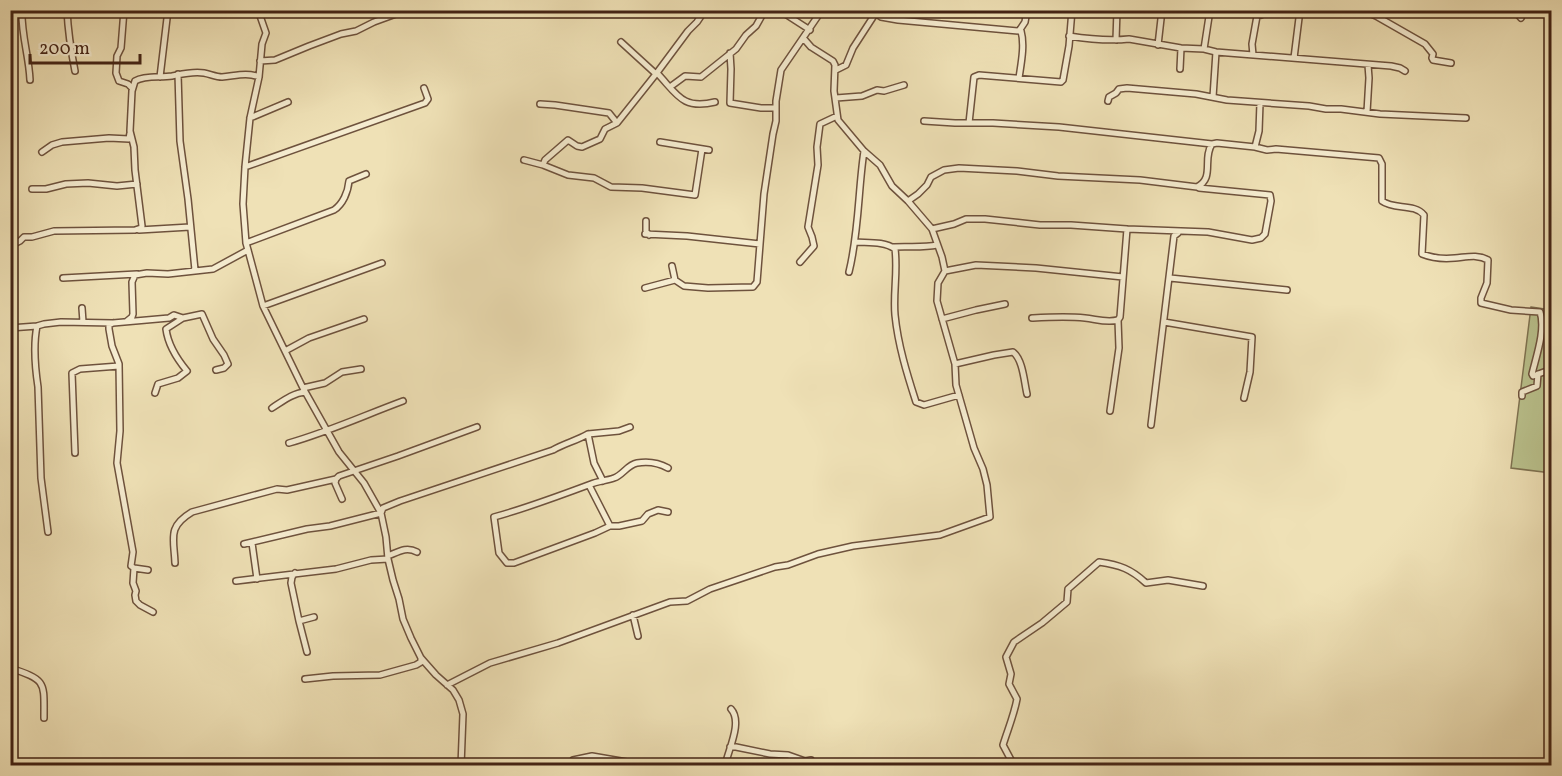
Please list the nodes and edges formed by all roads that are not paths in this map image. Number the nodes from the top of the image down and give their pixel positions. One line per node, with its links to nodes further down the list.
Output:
1 (22, 10): 48 (street)
2 (67, 10): 40 (street)
3 (124, 10): 51 (street)
4 (168, 10): 45 (street)
5 (267, 10): 20 (street)
6 (407, 10): 36 (street)
7 (705, 10): 44 (street)
8 (765, 10): 33 (street)
9 (779, 10): 23 (street)
10 (822, 10): 23 (street)
11 (1027, 10): 24 (street)
12 (1072, 10): 25 (street)
13 (1117, 10): 27 (street)
14 (1162, 10): 29 (street)
15 (1210, 10): 31 (street)
16 (1259, 10): 34 (street)
17 (1300, 10): 35 (street)
18 (1353, 10): 37 (street)
19 (1514, 10): 22 (street)
20 (259, 12): 36 (street)
21 (873, 12): 24 (street); 41 (street)
22 (1521, 18)
23 (810, 30): 26 (street)
24 (1019, 31): 47 (street)
25 (1069, 36): 27 (street); 47 (street)
26 (804, 39): 41 (street); 60 (street)
27 (1116, 40): 29 (street)
28 (621, 42): 44 (street)
29 (1158, 45): 30 (street)
30 (1181, 48): 31 (street); 39 (street)
31 (1204, 49): 32 (street)
32 (1216, 52): 34 (street); 53 (street)
33 (730, 53): 50 (street); 60 (street)
34 (1253, 55): 35 (street)
35 (1294, 58): 38 (street)
36 (260, 61): 46 (street)
37 (1451, 63)
38 (1368, 65): 42 (street); 61 (street)
39 (1180, 69)
40 (75, 70)
41 (836, 70): 54 (street)
42 (1405, 71)
43 (177, 74): 45 (street); 46 (street); 87 (street)
44 (656, 74): 50 (street); 66 (street)
45 (160, 77): 51 (street)
46 (259, 77): 63 (street)
47 (1019, 78): 67 (street)
48 (30, 80)
49 (904, 85): 54 (street)
50 (670, 87): 57 (street)
51 (132, 88): 68 (street)
52 (424, 88): 78 (street)
53 (1213, 97): 55 (street); 58 (street)
54 (836, 98): 62 (street)
55 (1108, 101)
56 (288, 102): 63 (street)
57 (715, 102)
58 (1260, 103): 61 (street); 71 (street)
59 (540, 104): 66 (street)
60 (776, 108): 94 (street)
61 (1367, 112): 64 (street)
62 (837, 116): 74 (street); 100 (street)
63 (250, 118): 78 (street)
64 (1466, 118)
65 (924, 121): 67 (street)
66 (616, 123): 77 (street)
67 (969, 123): 70 (street)
68 (130, 131): 75 (street); 80 (street)
69 (660, 142): 72 (street)
70 (1212, 144): 71 (street); 81 (street)
71 (1255, 147): 132 (street)
72 (702, 149): 73 (street); 83 (street)
73 (709, 150)
74 (864, 151): 85 (street); 92 (street)
75 (42, 152)
76 (524, 160): 77 (street)
77 (543, 165): 83 (street)
78 (245, 167): 93 (street)
79 (366, 174): 93 (street)
80 (137, 184): 82 (street); 90 (street)
81 (1197, 187): 85 (street); 91 (street)
82 (32, 189)
83 (695, 195): 84 (street)
84 (703, 195)
85 (908, 201): 88 (street)
86 (646, 221): 94 (street)
87 (190, 227): 90 (street); 102 (street)
88 (932, 229): 89 (street); 95 (street)
89 (1127, 229): 91 (street); 106 (street)
90 (139, 230): 96 (street)
91 (1180, 232): 108 (street)
92 (855, 242): 97 (street); 104 (street)
93 (246, 243): 98 (street)
94 (760, 244): 109 (street)
95 (937, 245): 97 (street); 103 (street)
96 (10, 246)
97 (892, 247): 136 (street)
98 (248, 250): 102 (street); 113 (street)
99 (382, 262): 113 (street)
100 (800, 262)
101 (672, 266): 109 (street)
102 (195, 270): 105 (street)
103 (945, 271): 106 (street); 118 (street)
104 (849, 272)
105 (138, 274): 107 (street); 121 (street)
106 (1123, 277): 119 (street)
107 (63, 278)
108 (1170, 278): 111 (street); 122 (street)
109 (675, 280): 110 (street)
110 (645, 288)
111 (1287, 290)
112 (1005, 304): 118 (street)
113 (263, 306): 126 (street)
114 (82, 308): 120 (street)
115 (183, 318): 121 (street); 131 (street); 134 (street)
116 (1032, 318): 119 (street)
117 (364, 319): 126 (street)
118 (942, 319): 127 (street)
119 (1118, 320): 141 (street)
120 (83, 322): 123 (street); 124 (street)
121 (125, 322): 123 (street)
122 (1164, 322): 138 (street); 142 (street)
123 (113, 323): 128 (street)
124 (37, 326): 125 (street); 158 (street)
125 (10, 328)
126 (285, 351): 133 (street)
127 (955, 364): 135 (street); 136 (street)
128 (119, 366): 148 (street); 164 (street)
129 (361, 369): 133 (street)
130 (1551, 369): 132 (street)
131 (216, 370)
132 (1538, 374): 137 (street)
133 (304, 390): 140 (street); 145 (street)
134 (155, 393)
135 (1027, 394)
136 (959, 395): 171 (street)
137 (1522, 396)
138 (1244, 398)
139 (404, 402): 145 (street)
140 (272, 408)
141 (1110, 411)
142 (1151, 425)
143 (477, 427): 150 (street)
144 (630, 427): 146 (street)
145 (328, 431): 147 (street); 150 (street)
146 (588, 434): 152 (street); 156 (street)
147 (289, 443)
148 (75, 453)
149 (668, 468): 152 (street)
150 (354, 471): 151 (street); 156 (street)
151 (336, 479): 154 (street); 163 (street)
152 (603, 481): 153 (street)
153 (589, 485): 157 (street); 157 (street)
154 (342, 499)
155 (668, 512): 157 (street)
156 (381, 513): 159 (street); 162 (street)
157 (609, 526)
158 (48, 532)
159 (252, 543): 160 (street); 167 (street)
160 (244, 544)
161 (417, 552): 162 (street)
162 (388, 558): 166 (street); 176 (street)
163 (175, 563)
164 (135, 568): 165 (street); 170 (street)
165 (148, 570)
166 (296, 573): 167 (street); 173 (street)
167 (257, 579): 168 (street)
168 (236, 581)
169 (1203, 586): 188 (street)
170 (153, 612)
171 (633, 615): 174 (street); 179 (street)
172 (314, 617): 173 (street)
173 (299, 621): 175 (street)
174 (638, 636)
175 (307, 652)
176 (422, 658): 178 (street); 179 (street)
177 (10, 668): 181 (street)
178 (305, 679)
179 (447, 685): 183 (street)
180 (731, 709): 182 (street)
181 (44, 718)
182 (730, 747): 186 (street); 187 (street)
183 (461, 765)
184 (569, 765): 185 (street)
185 (650, 765)
186 (725, 765)
187 (799, 765)
188 (1011, 765)

